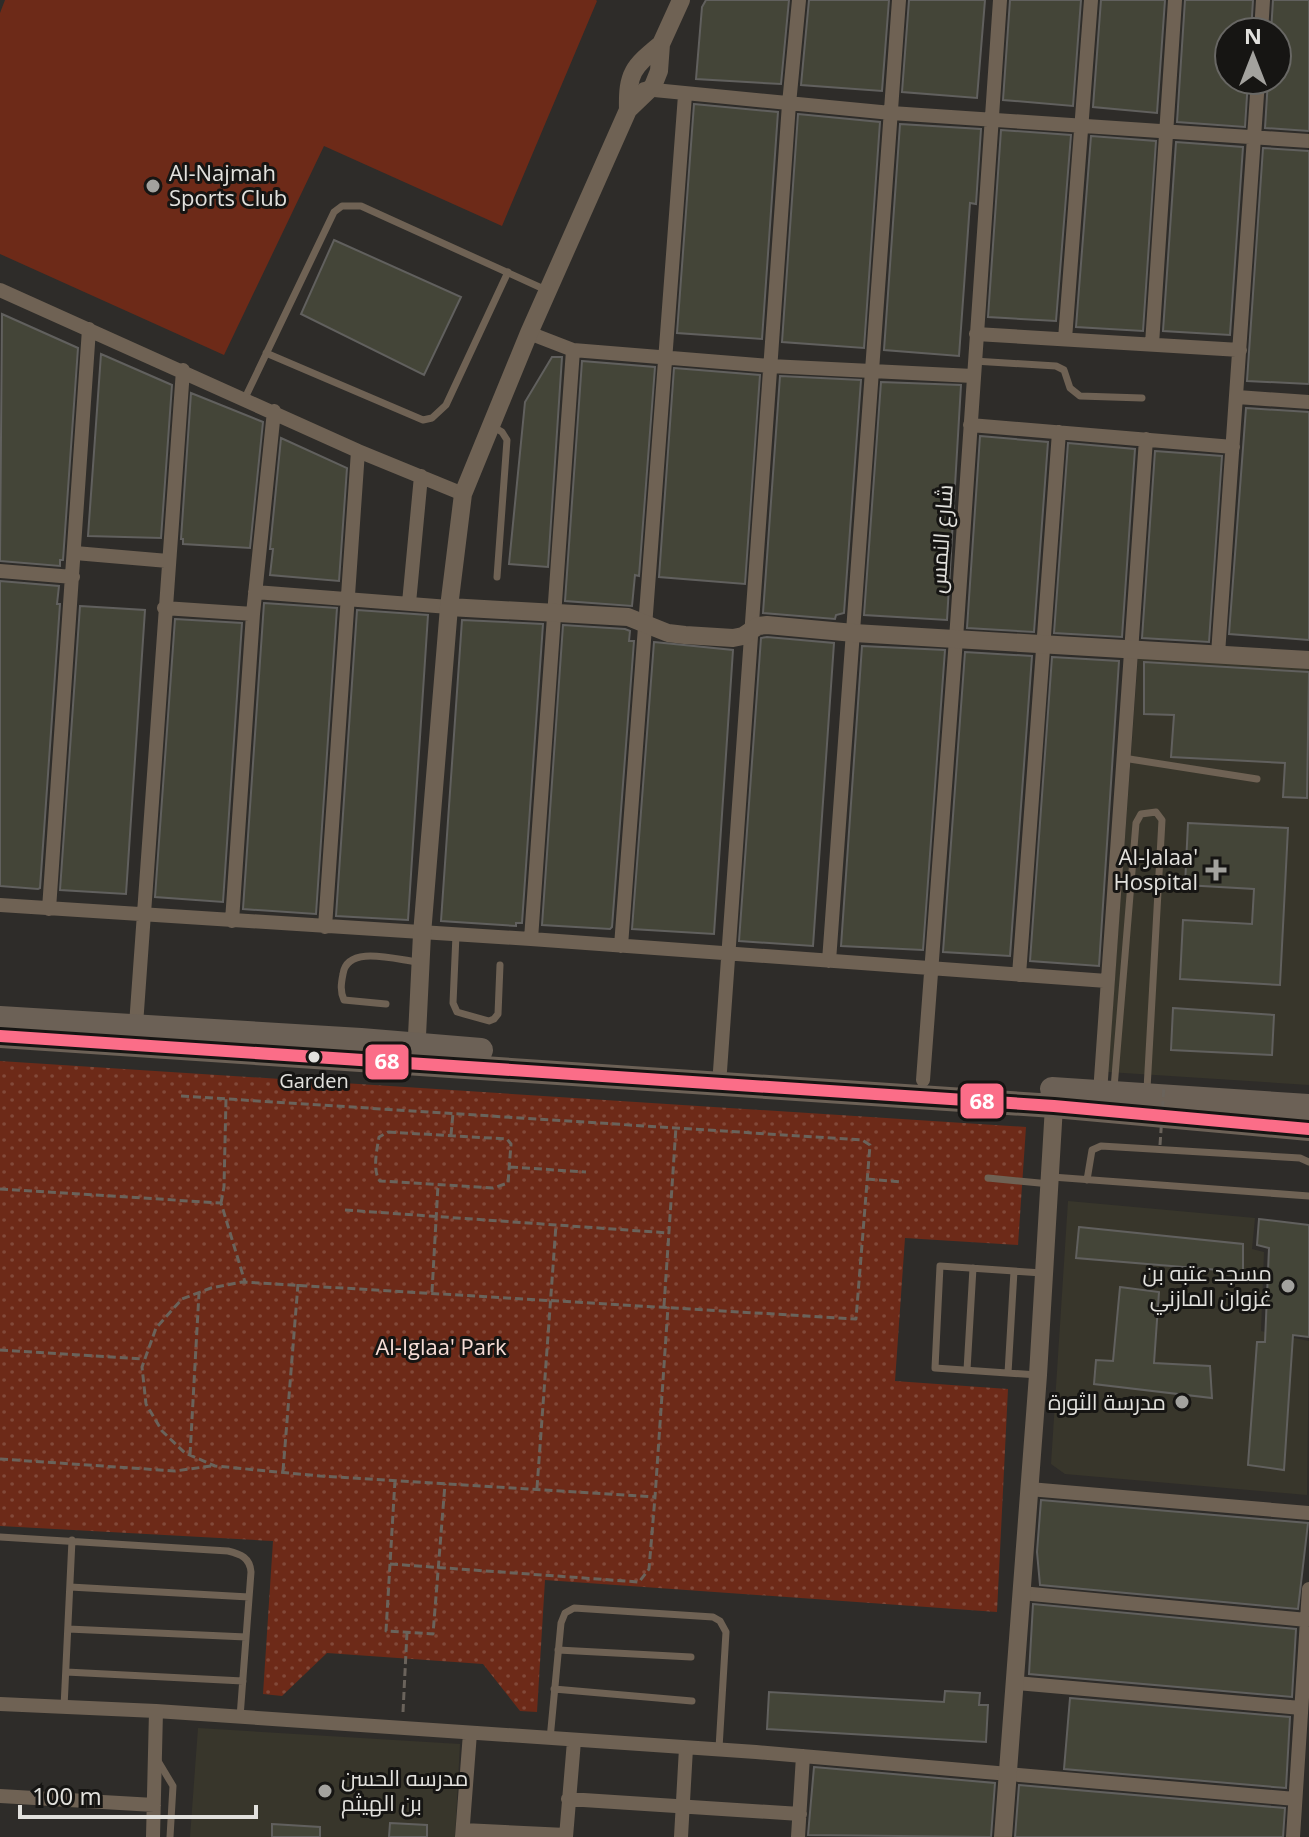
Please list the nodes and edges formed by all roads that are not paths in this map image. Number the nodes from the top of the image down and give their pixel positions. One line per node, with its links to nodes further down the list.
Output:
1 (681, 0): 7 (street)
2 (799, 0): 14 (street)
3 (899, 0): 16 (street)
4 (1000, 0): 17 (street, شارع النمس)
5 (1091, 0): 18 (street)
6 (1175, 0): 19 (street)
7 (661, 44): 8 (street); 9 (street)
8 (641, 61): 9 (street); 10 (street)
9 (659, 71): 11 (street); 12 (street)
10 (629, 82): 11 (street); 15 (street)
11 (650, 91): 12 (street); 15 (street)
12 (680, 93): 14 (street); 33 (street)
13 (1257, 96): 20 (street)
14 (789, 104): 16 (street); 34 (street)
15 (628, 110): 23 (street)
16 (891, 113): 17 (street); 37 (street)
17 (991, 121): 18 (street); 27 (street, شارع النمس)
18 (1080, 126): 19 (street); 28 (street)
19 (1167, 132): 20 (street); 29 (street)
20 (1255, 138): 21 (street); 31 (street)
21 (1309, 141)
22 (508, 272): 23 (lane); 32 (lane); 32 (lane)
23 (548, 290): 26 (street)
24 (0, 292): 25 (street)
25 (89, 329): 36 (street); 51 (street)
26 (529, 333): 30 (street); 43 (street)
27 (976, 334): 28 (street); 35 (street, شارع النمس)
28 (1065, 339): 29 (street)
29 (1152, 344): 31 (street)
30 (573, 350): 33 (street); 62 (street)
31 (1240, 350): 38 (street)
32 (266, 353): 39 (lane)
33 (665, 357): 34 (street); 63 (street)
34 (770, 366): 37 (street); 64 (street)
35 (974, 368): 37 (street); 40 (lane); 44 (street, شارع النمس)
36 (183, 370): 39 (street); 52 (street)
37 (873, 370): 65 (street)
38 (1237, 397): 41 (street); 47 (street)
39 (245, 398): 42 (street)
40 (1142, 398)
41 (1309, 402)
42 (274, 411): 48 (street); 56 (street)
43 (490, 425): 50 (street); 55 (lane)
44 (970, 425): 45 (street); 66 (street, شارع النمس)
45 (1059, 432): 46 (street); 67 (street)
46 (1146, 439): 47 (street); 68 (street)
47 (1233, 447): 69 (street)
48 (358, 451): 49 (street); 57 (street)
49 (421, 476): 50 (street); 58 (street)
50 (463, 494): 59 (street)
51 (75, 553): 52 (street); 54 (street)
52 (168, 561): 60 (street)
53 (0, 571): 54 (street)
54 (73, 577): 74 (street)
55 (497, 577)
56 (255, 592): 57 (street); 61 (street)
57 (348, 600): 58 (street); 77 (street)
58 (409, 603): 59 (street)
59 (449, 607): 62 (street); 78 (street)
60 (164, 608): 61 (street); 75 (street)
61 (253, 614): 76 (street)
62 (554, 614): 63 (street); 80 (street)
63 (644, 622): 64 (street); 81 (street)
64 (751, 629): 65 (street); 82 (street)
65 (854, 633): 66 (street); 83 (street)
66 (956, 639): 67 (street); 86 (street, شارع النمس)
67 (1044, 645): 68 (street); 87 (street)
68 (1129, 649): 69 (street); 71 (street)
69 (1218, 654): 70 (street)
70 (1309, 660)
71 (1123, 758): 72 (lane); 88 (street)
72 (1257, 779)
73 (0, 905): 74 (street)
74 (49, 909): 75 (street)
75 (143, 915): 76 (street); 91 (street)
76 (232, 921): 77 (street)
77 (325, 927): 78 (street)
78 (422, 934): 79 (street); 84 (street)
79 (456, 935): 80 (street); 85 (lane)
80 (531, 939): 81 (street)
81 (621, 946): 82 (street)
82 (727, 954): 83 (street); 94 (street)
83 (829, 961): 86 (street)
84 (420, 962): 89 (lane); 93 (street)
85 (500, 965)
86 (930, 969): 87 (street); 95 (street, شارع النمس)
87 (1019, 975): 88 (street)
88 (1107, 981): 97 (street)
89 (386, 1004)
90 (0, 1018): 91 (highway)
91 (136, 1025): 93 (highway)
92 (0, 1036): 93 (highway)
93 (416, 1053): 94 (highway); 98 (highway)
94 (720, 1071): 95 (highway)
95 (923, 1080): 97 (highway)
96 (1155, 1091): 97 (highway); 97 (lane); 99 (highway)
97 (1106, 1093)
98 (1054, 1106): 99 (highway); 102 (street)
99 (1301, 1117)
100 (1309, 1161): 103 (lane)
101 (988, 1178): 102 (lane)
102 (1050, 1180): 103 (lane); 107 (street)
103 (1087, 1180): 104 (lane)
104 (1309, 1196)
105 (973, 1268): 106 (lane); 108 (lane); 108 (lane)
106 (1014, 1271): 107 (lane); 109 (lane)
107 (1044, 1273): 110 (street)
108 (967, 1370): 109 (lane)
109 (1008, 1373): 110 (lane)
110 (1038, 1375): 111 (street)
111 (1029, 1489): 112 (street); 117 (street)
112 (1309, 1513)
113 (0, 1537): 114 (lane)
114 (72, 1540): 115 (lane); 118 (lane)
115 (70, 1587): 118 (lane); 120 (lane)
116 (1309, 1589): 119 (street)
117 (1021, 1593): 119 (street); 126 (street)
118 (249, 1597): 121 (lane)
119 (1307, 1620): 131 (street)
120 (68, 1629): 121 (lane); 124 (lane)
121 (246, 1637): 125 (lane)
122 (558, 1650): 123 (lane); 127 (lane); 138 (lane)
123 (691, 1657)
124 (66, 1672): 125 (lane); 130 (lane)
125 (243, 1681): 133 (lane)
126 (1015, 1683): 131 (street); 141 (street)
127 (554, 1689): 128 (lane); 135 (lane)
128 (692, 1701)
129 (0, 1704): 130 (street)
130 (64, 1707): 132 (street)
131 (1301, 1708): 144 (street)
132 (156, 1711): 133 (street); 140 (street)
133 (240, 1717): 134 (street)
134 (470, 1733): 135 (street); 148 (street)
135 (550, 1739): 136 (street)
136 (574, 1741): 137 (street); 143 (street)
137 (686, 1748): 138 (street); 146 (street)
138 (719, 1750): 139 (street)
139 (803, 1756): 141 (street); 147 (street)
140 (156, 1759): 145 (street); 151 (lane)
141 (1008, 1773): 144 (street); 154 (street)
142 (0, 1796): 145 (street)
143 (568, 1799): 146 (street); 149 (street)
144 (1295, 1799): 155 (street)
145 (154, 1805): 150 (street)
146 (683, 1807): 147 (street); 152 (street)
147 (800, 1814): 153 (street)
148 (462, 1834): 149 (street)
149 (566, 1836)
150 (153, 1837)
151 (170, 1837)
152 (681, 1837)
153 (798, 1837)
154 (1003, 1837)
155 (1293, 1837)

